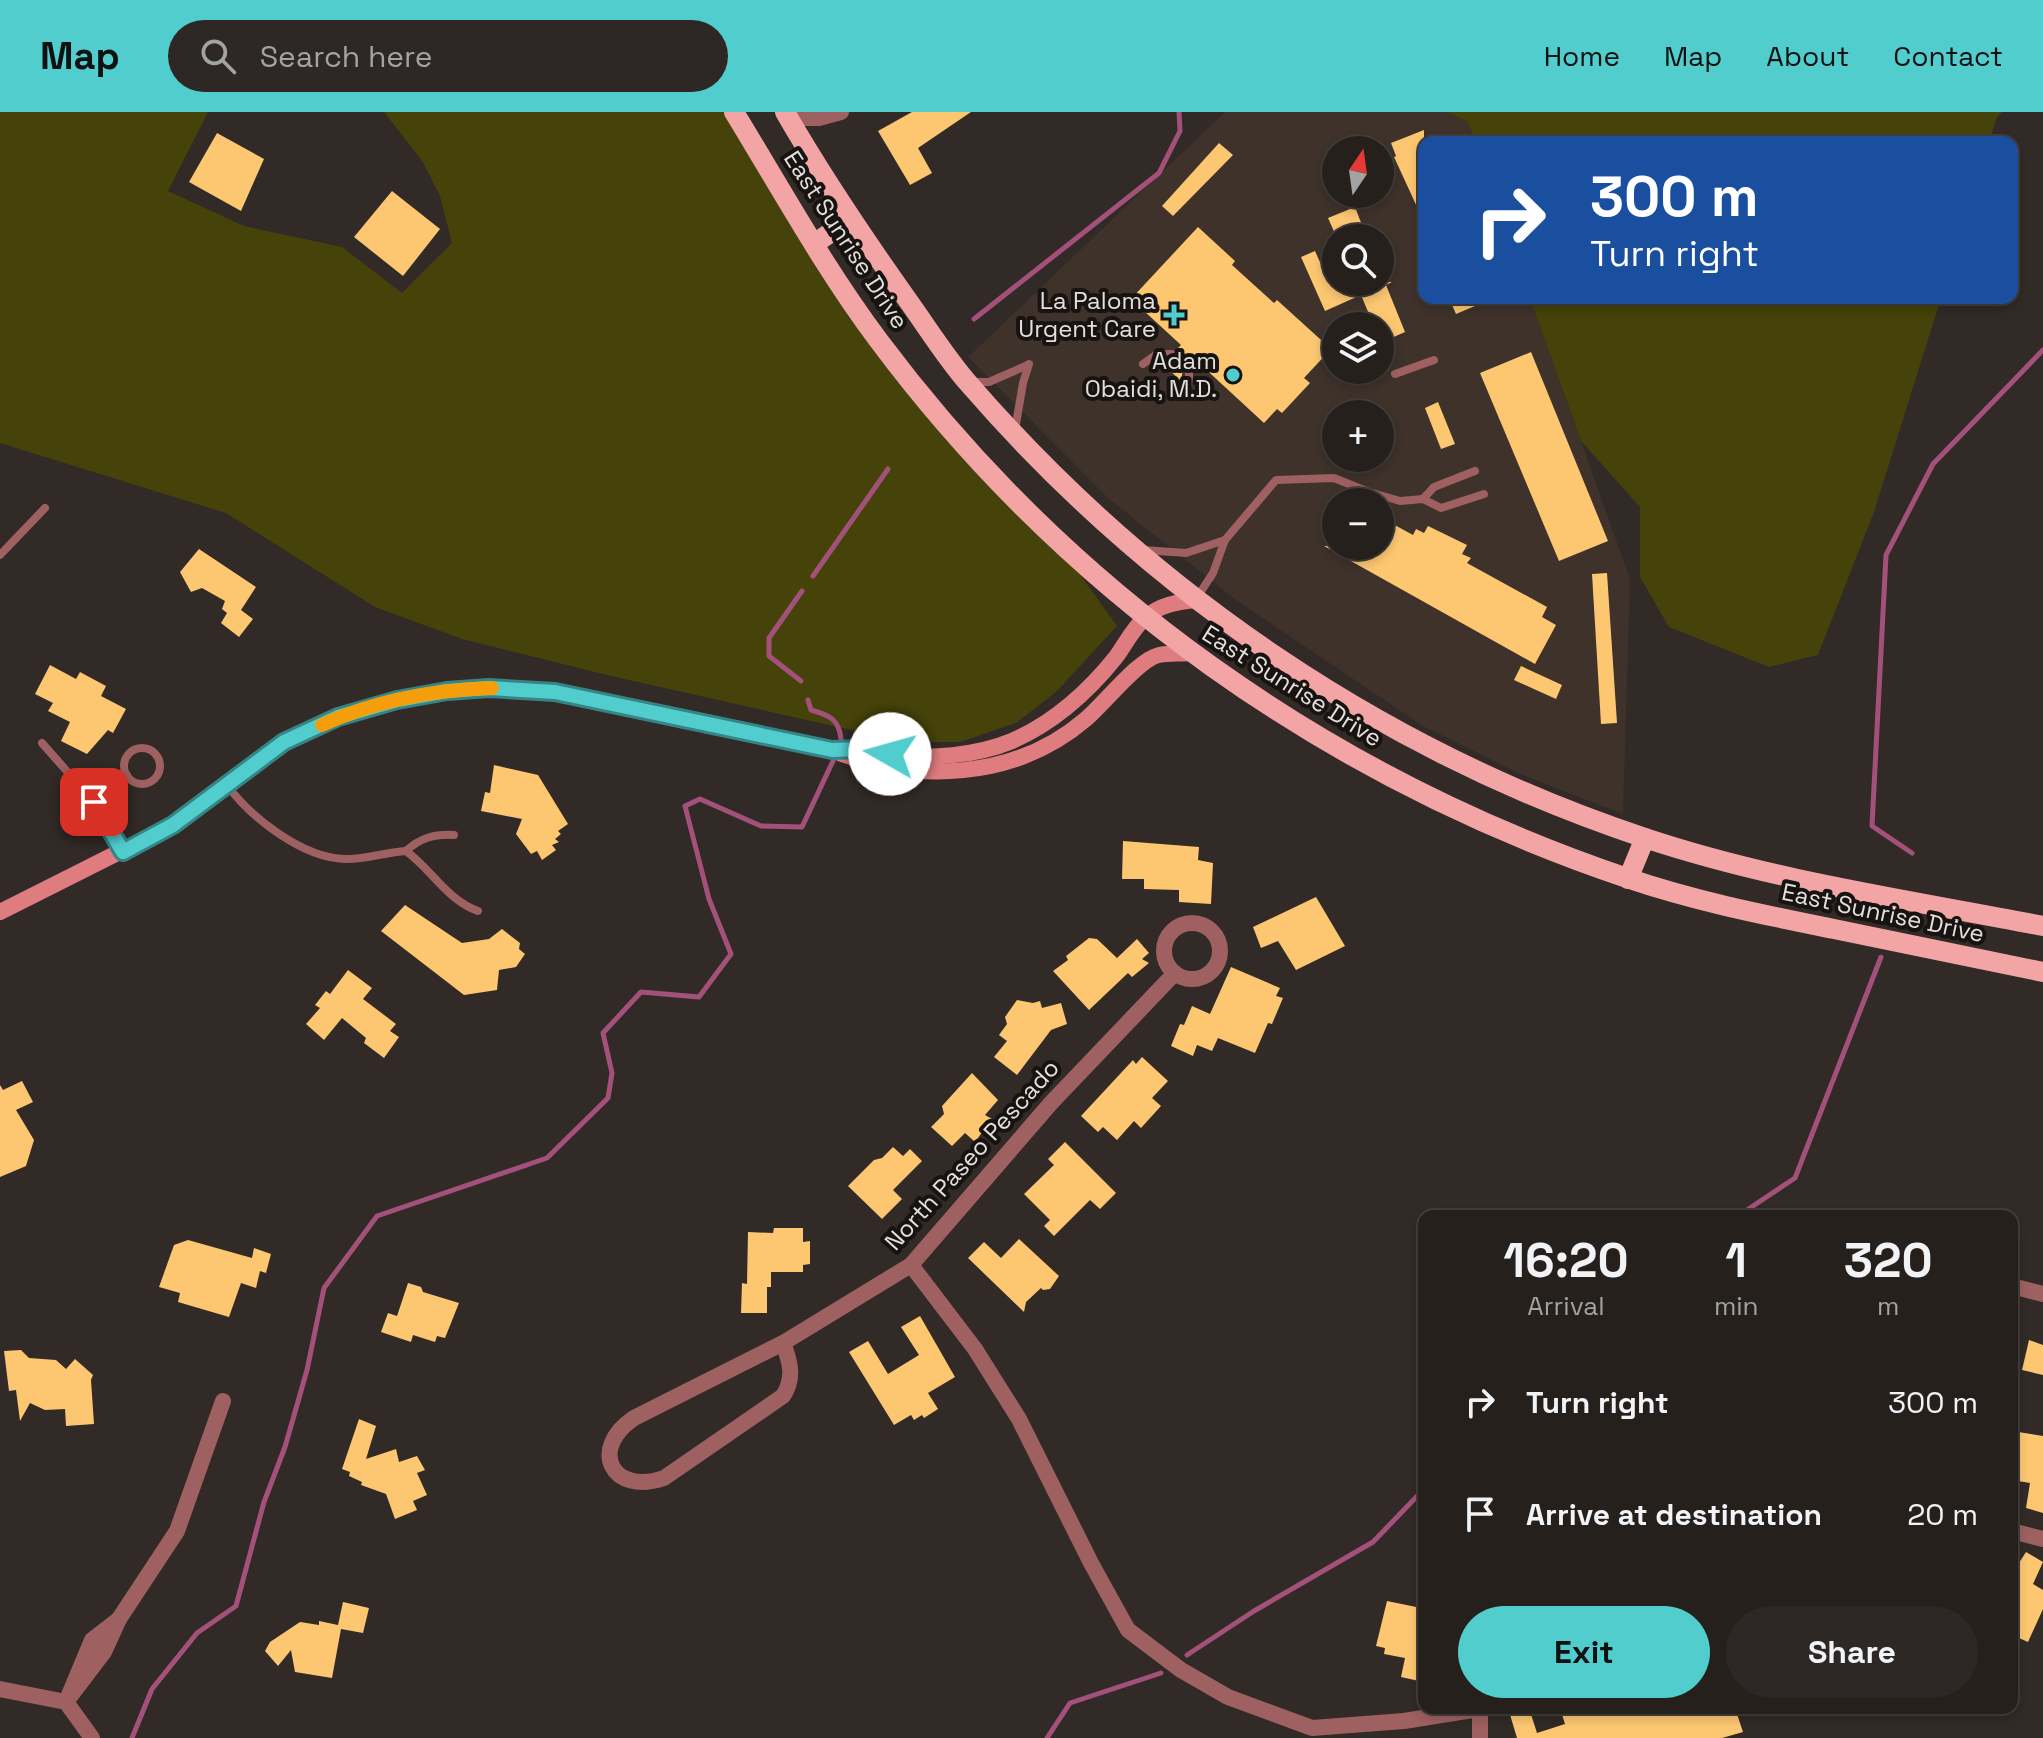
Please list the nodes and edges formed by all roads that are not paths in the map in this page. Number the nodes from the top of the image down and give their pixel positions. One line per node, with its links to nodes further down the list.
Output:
1 (734, 112): 5 (main road, East Sunrise Drive)
2 (841, 112): 3 (street)
3 (786, 115): 4 (main road, East Sunrise Drive)
4 (850, 219): 5 (main road); 11 (main road, East Sunrise Drive)
5 (814, 244): 22 (main road, East Sunrise Drive)
6 (1172, 354): 8 (lane)
7 (1434, 360): 10 (lane)
8 (1143, 364)
9 (1189, 373): 12 (lane)
10 (1395, 374)
11 (967, 382): 13 (main road, East Sunrise Drive); 13 (lane)
12 (1185, 393)
13 (1015, 433): 19 (main road, East Sunrise Drive)
14 (1475, 471): 16 (lane)
15 (1484, 494): 16 (lane)
16 (1423, 499): 18 (lane)
17 (45, 508): 20 (lane)
18 (1225, 540): 19 (lane); 21 (lane)
19 (1135, 550): 21 (main road, East Sunrise Drive)
20 (0, 555)
21 (1195, 600): 22 (street); 30 (main road, East Sunrise Drive)
22 (1145, 618): 23 (main road, East Sunrise Drive); 25 (street)
23 (1190, 653): 25 (street); 33 (main road, East Sunrise Drive)
24 (42, 743): 28 (lane)
25 (832, 750): 27 (street)
26 (127, 775): 26 (lane); 28 (lane)
27 (226, 785): 31 (lane); 32 (street)
28 (94, 802): 32 (lane)
29 (454, 835): 31 (lane)
30 (1645, 838): 33 (main road); 36 (main road, East Sunrise Drive)
31 (406, 851): 34 (lane)
32 (123, 852): 35 (street)
33 (1628, 879): 37 (main road, East Sunrise Drive)
34 (478, 911)
35 (0, 912)
36 (2043, 926)
37 (2043, 972)
38 (1175, 973): 39 (street, North Paseo Pescado)
39 (911, 1265): 42 (street, North Paseo Pescado); 48 (street)
40 (2018, 1288): 41 (street)
41 (2043, 1294)
42 (783, 1343): 42 (street, North Paseo Pescado)
43 (223, 1401): 47 (street)
44 (2018, 1533): 45 (street)
45 (2043, 1539)
46 (0, 1689): 47 (street)
47 (66, 1702): 50 (street)
48 (1450, 1714)
49 (1482, 1714): 51 (street)
50 (92, 1738)
51 (1480, 1738)

